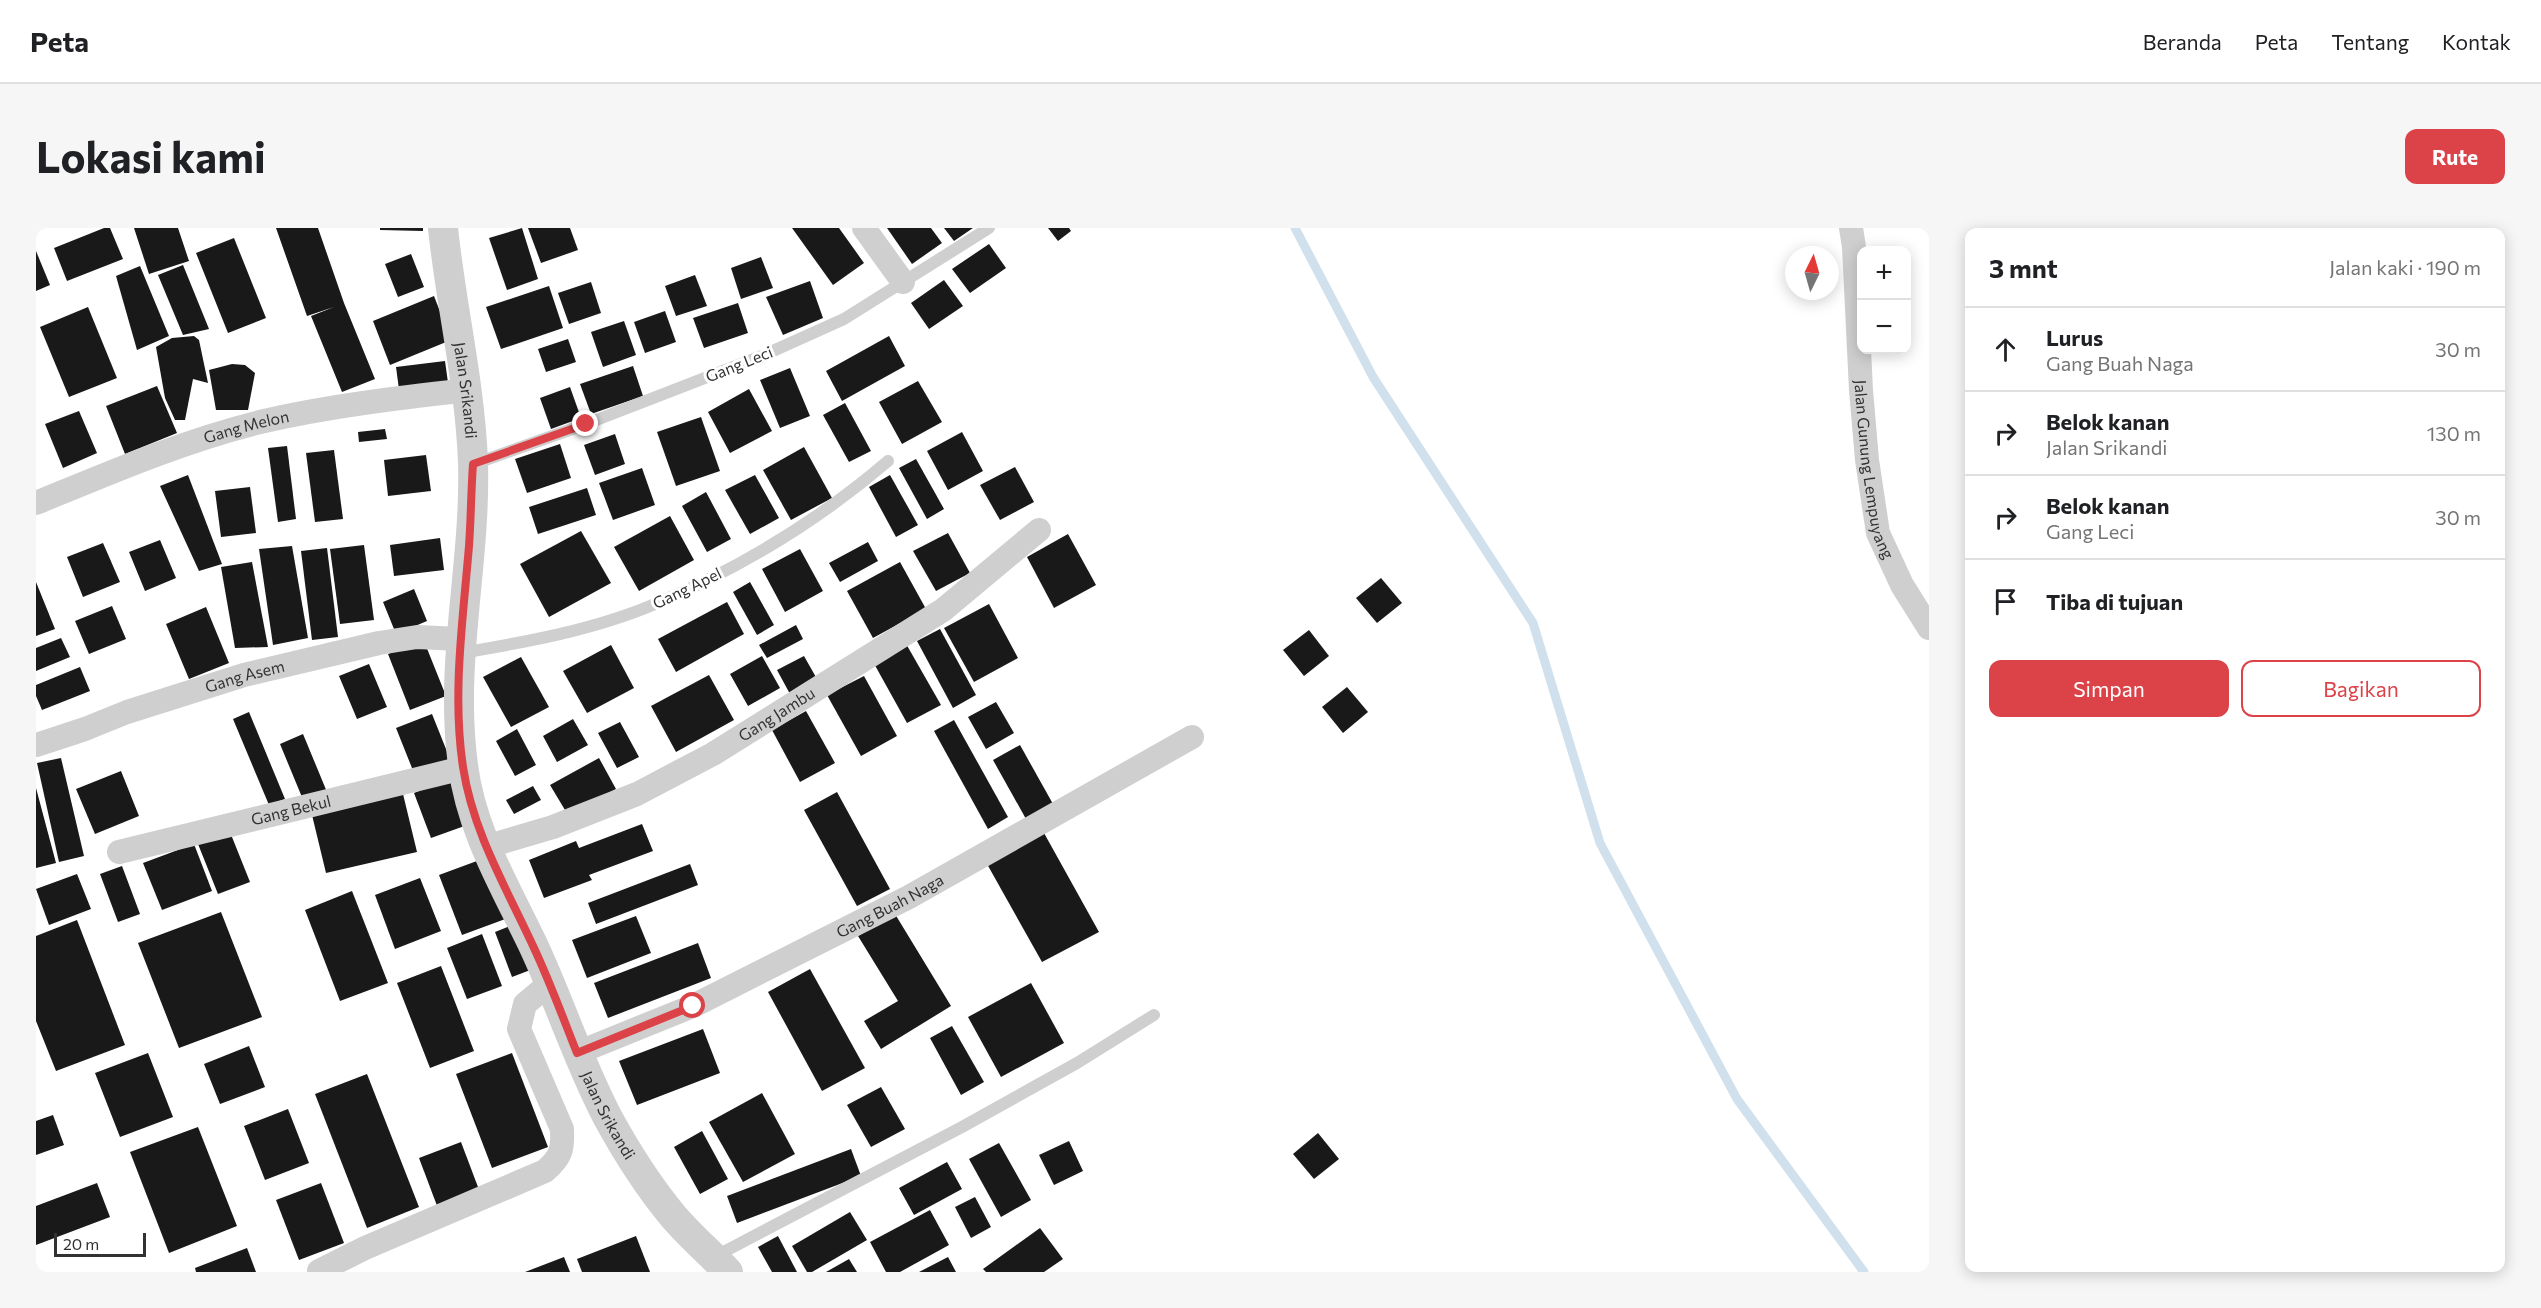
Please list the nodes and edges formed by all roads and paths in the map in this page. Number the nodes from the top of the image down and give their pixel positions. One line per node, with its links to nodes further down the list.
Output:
1 (443, 228): 6 (street, Jalan Srikandi)
2 (864, 228): 5 (street)
3 (989, 228): 5 (lane, Gang Leci)
4 (1851, 228): 11 (street, Jalan Gunung Lempuyang)
5 (903, 282): 8 (lane, Gang Leci)
6 (468, 390): 8 (street, Jalan Srikandi); 9 (street, Gang Melon)
7 (888, 461): 12 (lane, Gang Apel)
8 (473, 464): 12 (street, Jalan Srikandi)
9 (36, 503)
10 (1039, 530): 16 (street, Gang Jambu)
11 (1929, 628)
12 (460, 646): 14 (street, Gang Asem); 15 (street, Jalan Srikandi)
13 (1192, 737): 20 (street, Gang Buah Naga)
14 (36, 744)
15 (463, 768): 16 (street, Jalan Srikandi); 17 (street, Gang Bekul)
16 (485, 847): 18 (street, Jalan Srikandi)
17 (118, 852)
18 (549, 984): 20 (street, Jalan Srikandi); 22 (street)
19 (1154, 1015): 21 (lane)
20 (577, 1053): 21 (street, Jalan Srikandi)
21 (721, 1264)
22 (319, 1271)

